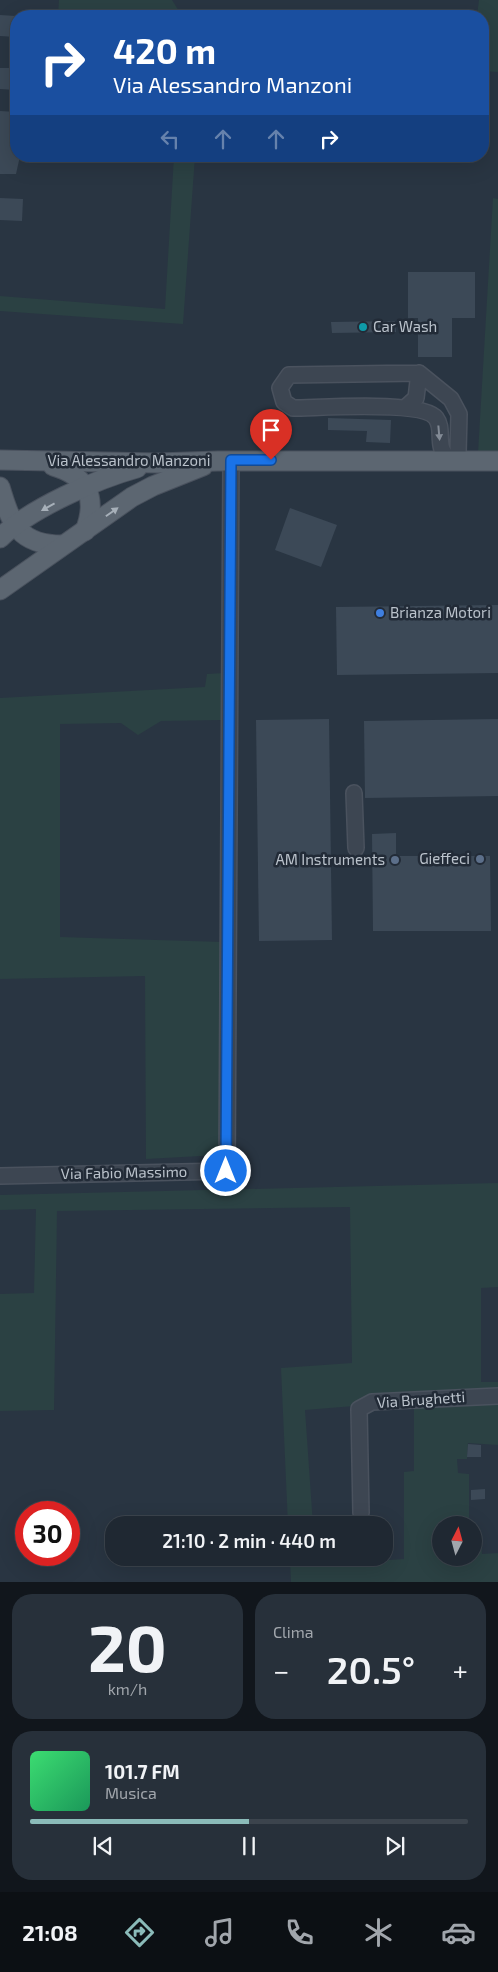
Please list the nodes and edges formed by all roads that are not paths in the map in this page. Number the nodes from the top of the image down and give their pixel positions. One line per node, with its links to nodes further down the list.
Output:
1 (419, 374): 2 (street); 2 (street); 5 (street)
2 (406, 407): 5 (street, one-way to 5)
3 (0, 460): 7 (main road, Via Alessandro Manzoni)
4 (224, 460): 5 (main road, Via Alessandro Manzoni); 8 (main road, Via Alessandro Manzoni); 11 (main road, one-way to 4); 17 (street, Via Fabio Massimo)
5 (449, 461): 6 (main road, Via Alessandro Manzoni)
6 (498, 461)
7 (41, 462): 8 (main road, Via Alessandro Manzoni); 9 (main road)
8 (158, 463): 9 (main road)
9 (85, 487): 11 (main road); 12 (main road, one-way to 12)
10 (0, 488): 12 (main road)
11 (85, 531): 13 (main road)
12 (7, 532): 13 (main road)
13 (62, 546): 14 (main road)
14 (0, 590)
15 (354, 793): 16 (street)
16 (356, 848)
17 (0, 1176)
18 (498, 1396): 19 (street, Via Brughetti)
19 (361, 1513)

